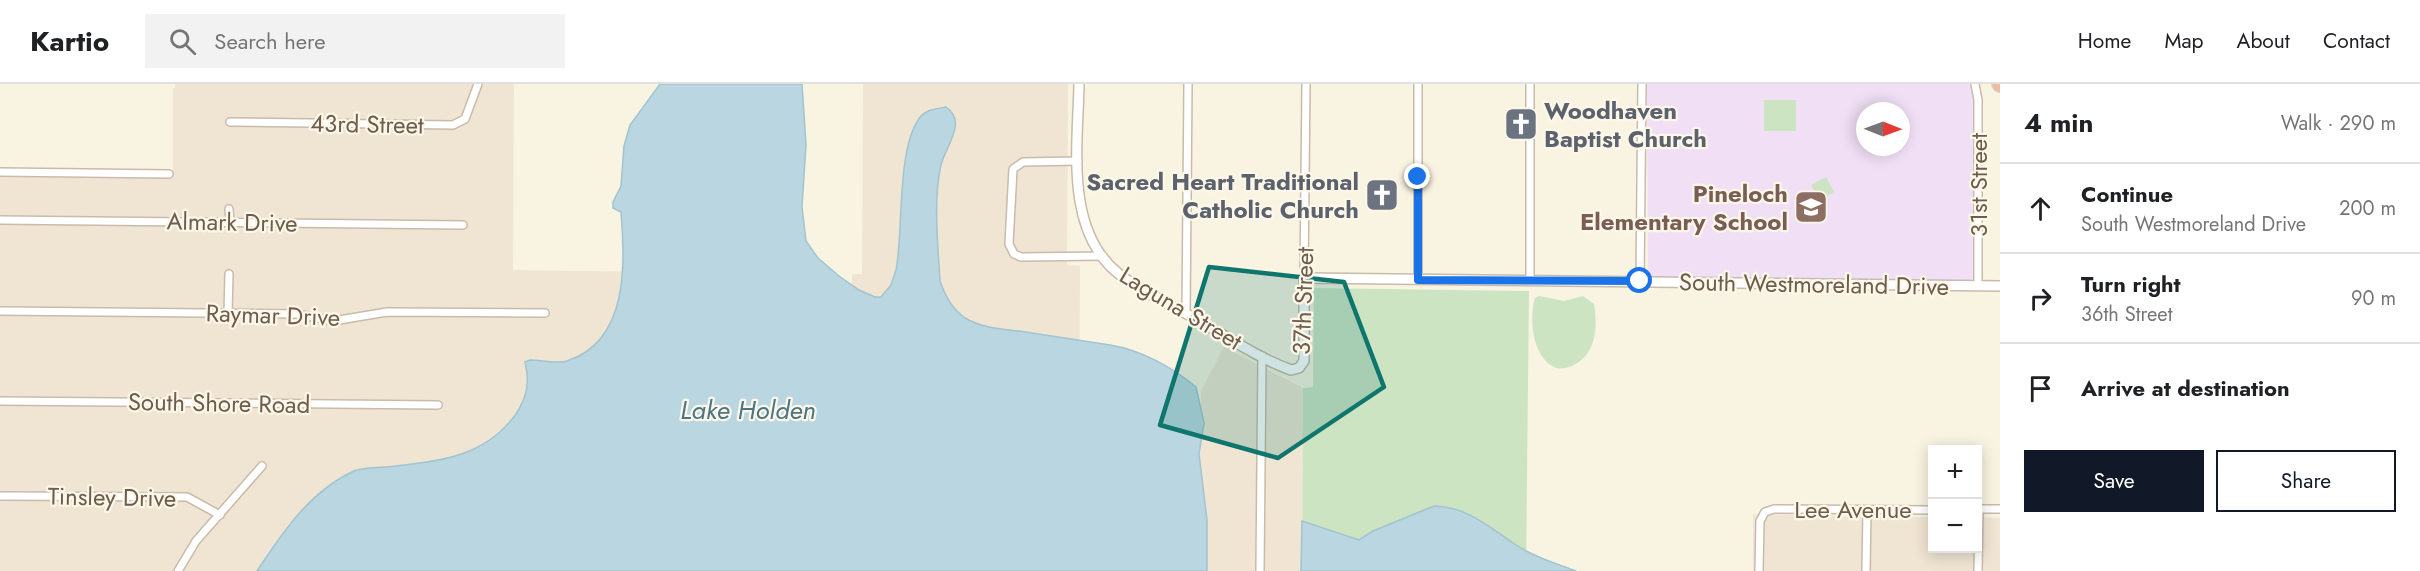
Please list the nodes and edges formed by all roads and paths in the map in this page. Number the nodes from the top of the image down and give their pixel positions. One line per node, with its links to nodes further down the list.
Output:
1 (478, 84): 9 (street, 43rd Street)
2 (1079, 84): 10 (street, Laguna Street)
3 (1188, 84): 28 (street)
4 (1306, 84): 19 (street, 37th Street)
5 (1418, 84): 20 (street)
6 (1530, 84): 21 (street)
7 (1642, 84): 22 (street)
8 (1975, 84): 23 (street, 31st Street)
9 (230, 122)
10 (1078, 161): 17 (street, Laguna Street); 17 (street)
11 (0, 172): 12 (street)
12 (169, 174)
13 (229, 209): 15 (street)
14 (0, 220): 15 (street, Almark Drive)
15 (230, 222): 16 (street, Almark Drive)
16 (463, 225)
17 (1103, 256): 28 (street, Laguna Street)
18 (229, 274): 26 (street)
19 (1304, 278): 20 (street, South Westmoreland Drive); 29 (street, 37th Street)
20 (1418, 280): 21 (street, South Westmoreland Drive)
21 (1530, 281): 22 (street, South Westmoreland Drive)
22 (1640, 281): 23 (street, South Westmoreland Drive)
23 (1978, 286): 24 (street, South Westmoreland Drive)
24 (2000, 286)
25 (0, 311): 26 (street, Raymar Drive)
26 (228, 313): 27 (street, Raymar Drive)
27 (545, 313)
28 (1186, 314): 29 (street, Laguna Street)
29 (1262, 356): 41 (street, 37th Street)
30 (0, 401): 31 (street, South Shore Road)
31 (438, 405)
32 (262, 466): 38 (street)
33 (0, 496): 38 (street, Tinsley Drive)
34 (1982, 509): 35 (street)
35 (2000, 509)
36 (1867, 510): 37 (street, Lee Avenue); 42 (street, Lee Avenue); 43 (street)
37 (1928, 510)
38 (220, 515): 40 (street)
39 (1978, 553): 44 (street)
40 (178, 571)
41 (1260, 571)
42 (1759, 571)
43 (1866, 571)
44 (1978, 571)

